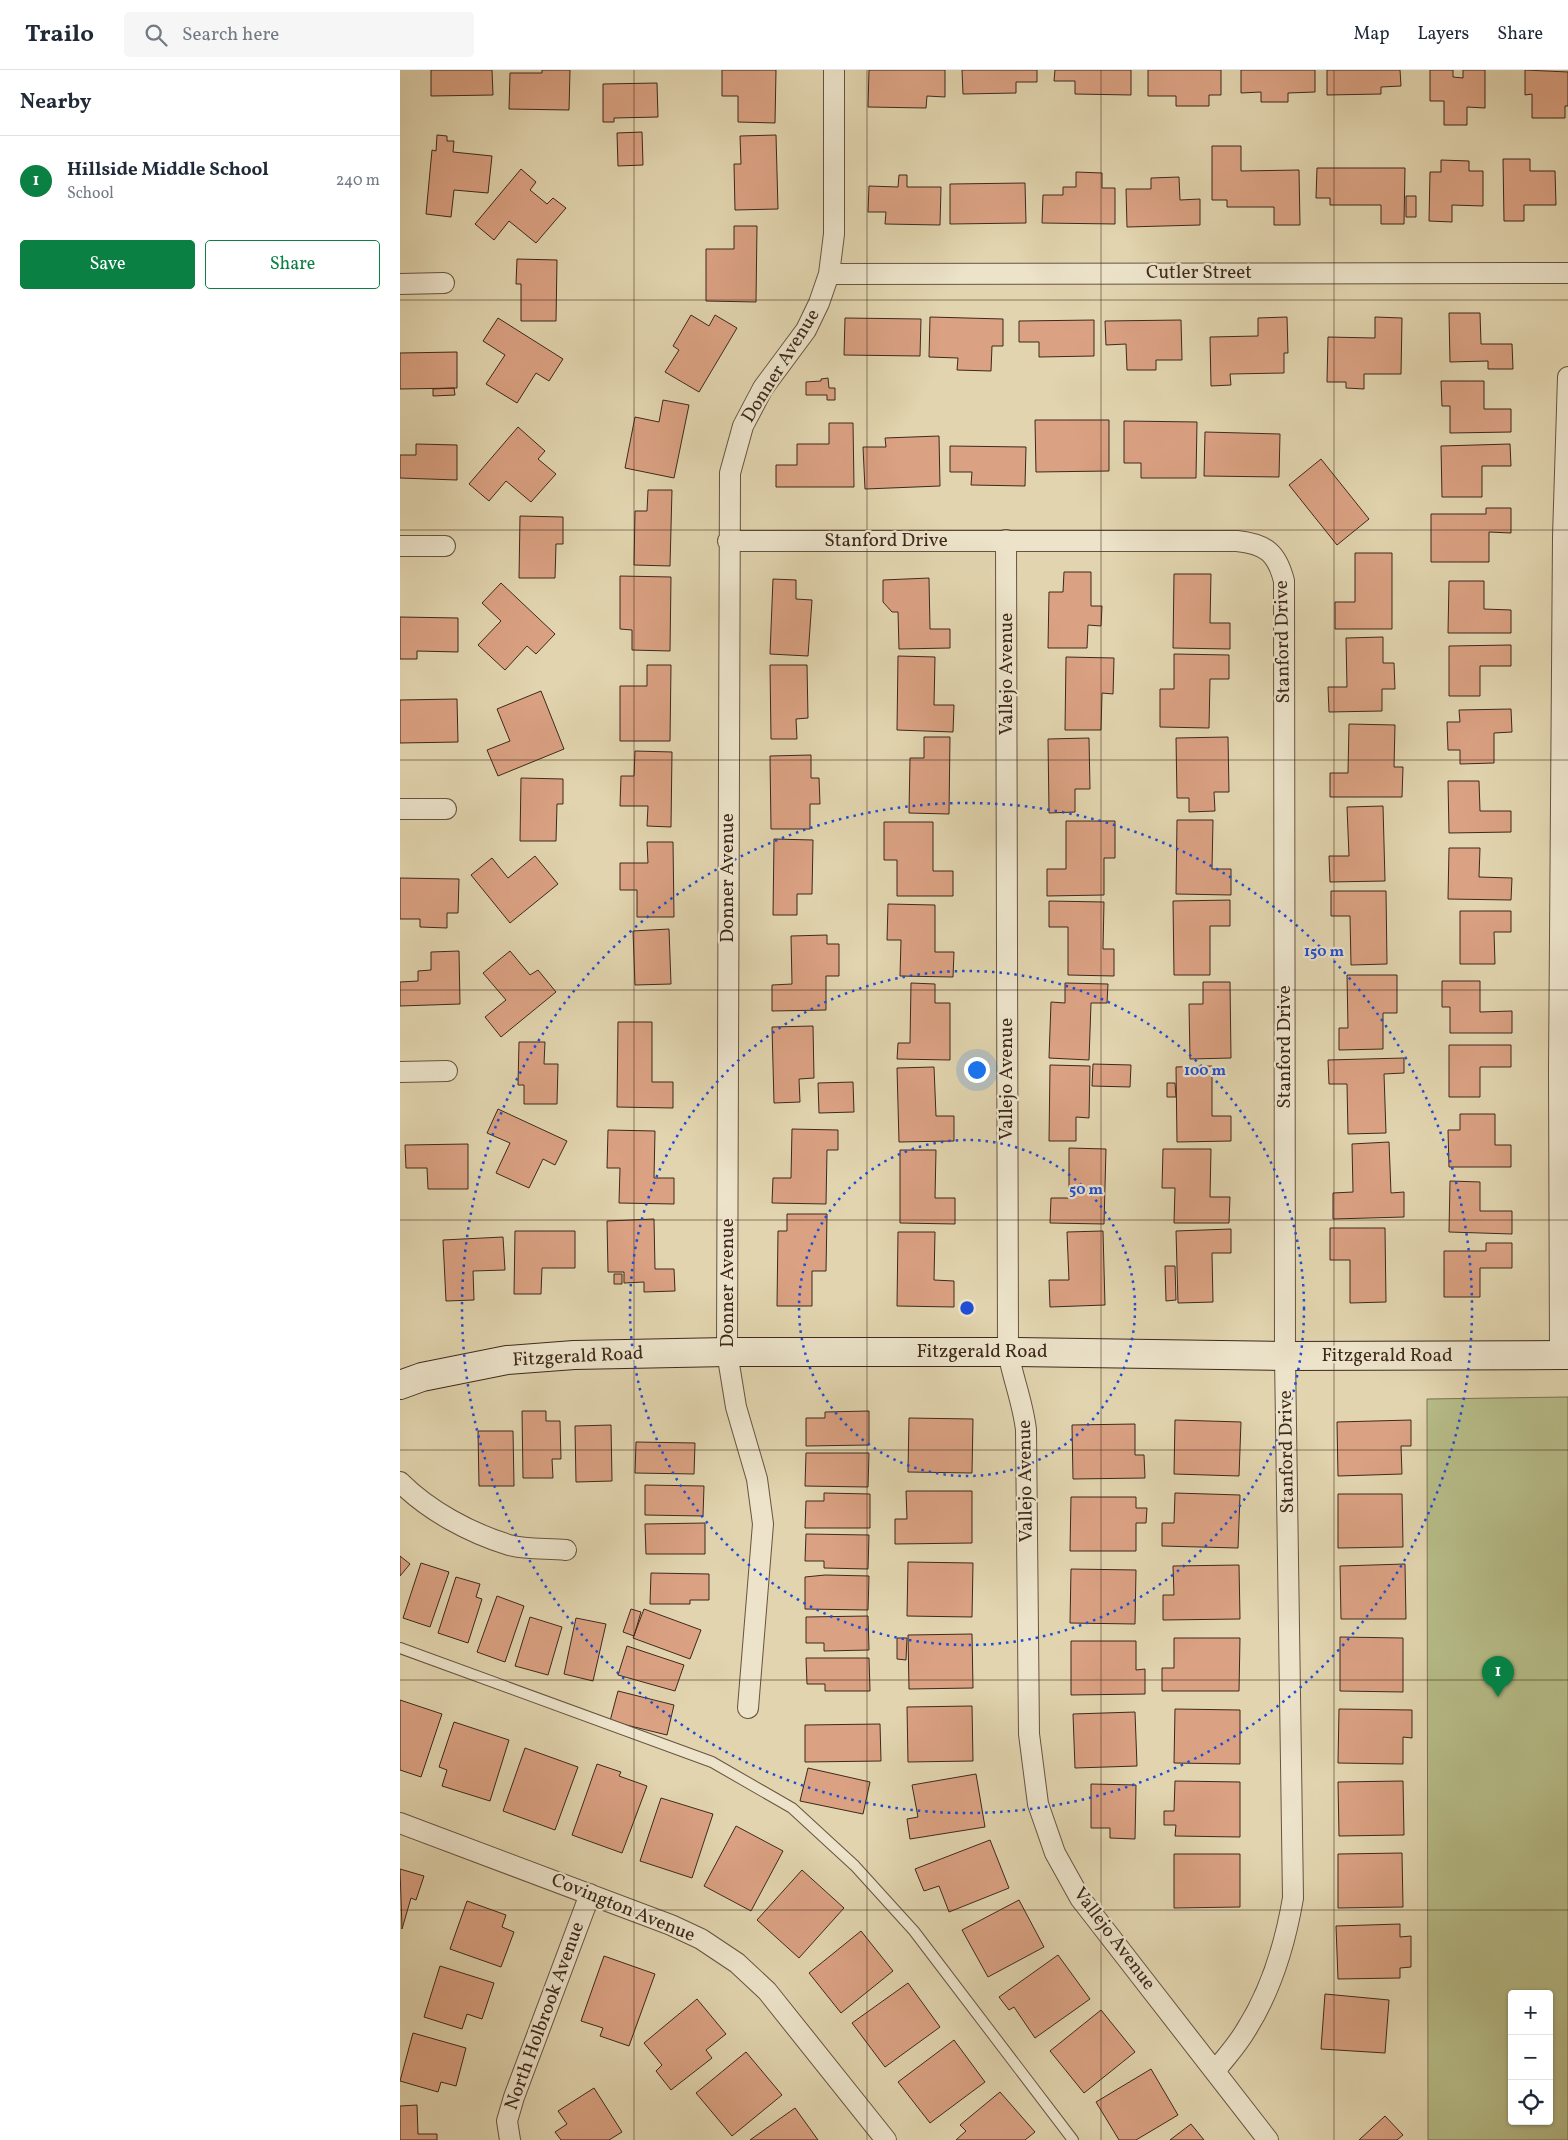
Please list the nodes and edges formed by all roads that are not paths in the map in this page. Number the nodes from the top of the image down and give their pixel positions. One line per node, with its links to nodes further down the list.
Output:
1 (834, 70): 3 (street, Donner Avenue)
2 (1568, 273): 3 (street, Cutler Street)
3 (829, 274): 9 (street, Donner Avenue)
4 (444, 283): 5 (street)
5 (400, 284)
6 (1568, 377): 7 (street)
7 (1565, 537): 12 (street)
8 (1006, 540): 9 (street, Stanford Drive); 19 (street, Vallejo Avenue); 21 (street, Stanford Drive)
9 (728, 541): 18 (street, Donner Avenue)
10 (400, 546): 11 (street)
11 (445, 546)
12 (1565, 807): 17 (street)
13 (400, 809): 14 (street)
14 (446, 809)
15 (400, 1072): 16 (street)
16 (446, 1072)
17 (1563, 1072): 20 (street)
18 (727, 1352): 19 (main road, Fitzgerald Road); 22 (main road, Fitzgerald Road); 26 (street, Donner Avenue)
19 (1008, 1352): 21 (main road, Fitzgerald Road); 29 (street, Vallejo Avenue)
20 (1564, 1355): 21 (main road, Fitzgerald Road)
21 (1285, 1356): 29 (street, Stanford Drive)
22 (400, 1385)
23 (400, 1482): 24 (street)
24 (566, 1550)
25 (400, 1648): 32 (lane)
26 (748, 1708)
27 (400, 1823): 28 (street, Covington Avenue)
28 (590, 1894): 30 (street, North Holbrook Avenue); 31 (street, Covington Avenue)
29 (1216, 2070): 33 (street, Vallejo Avenue)
30 (510, 2140)
31 (886, 2140)
32 (1073, 2140)
33 (1268, 2140)

